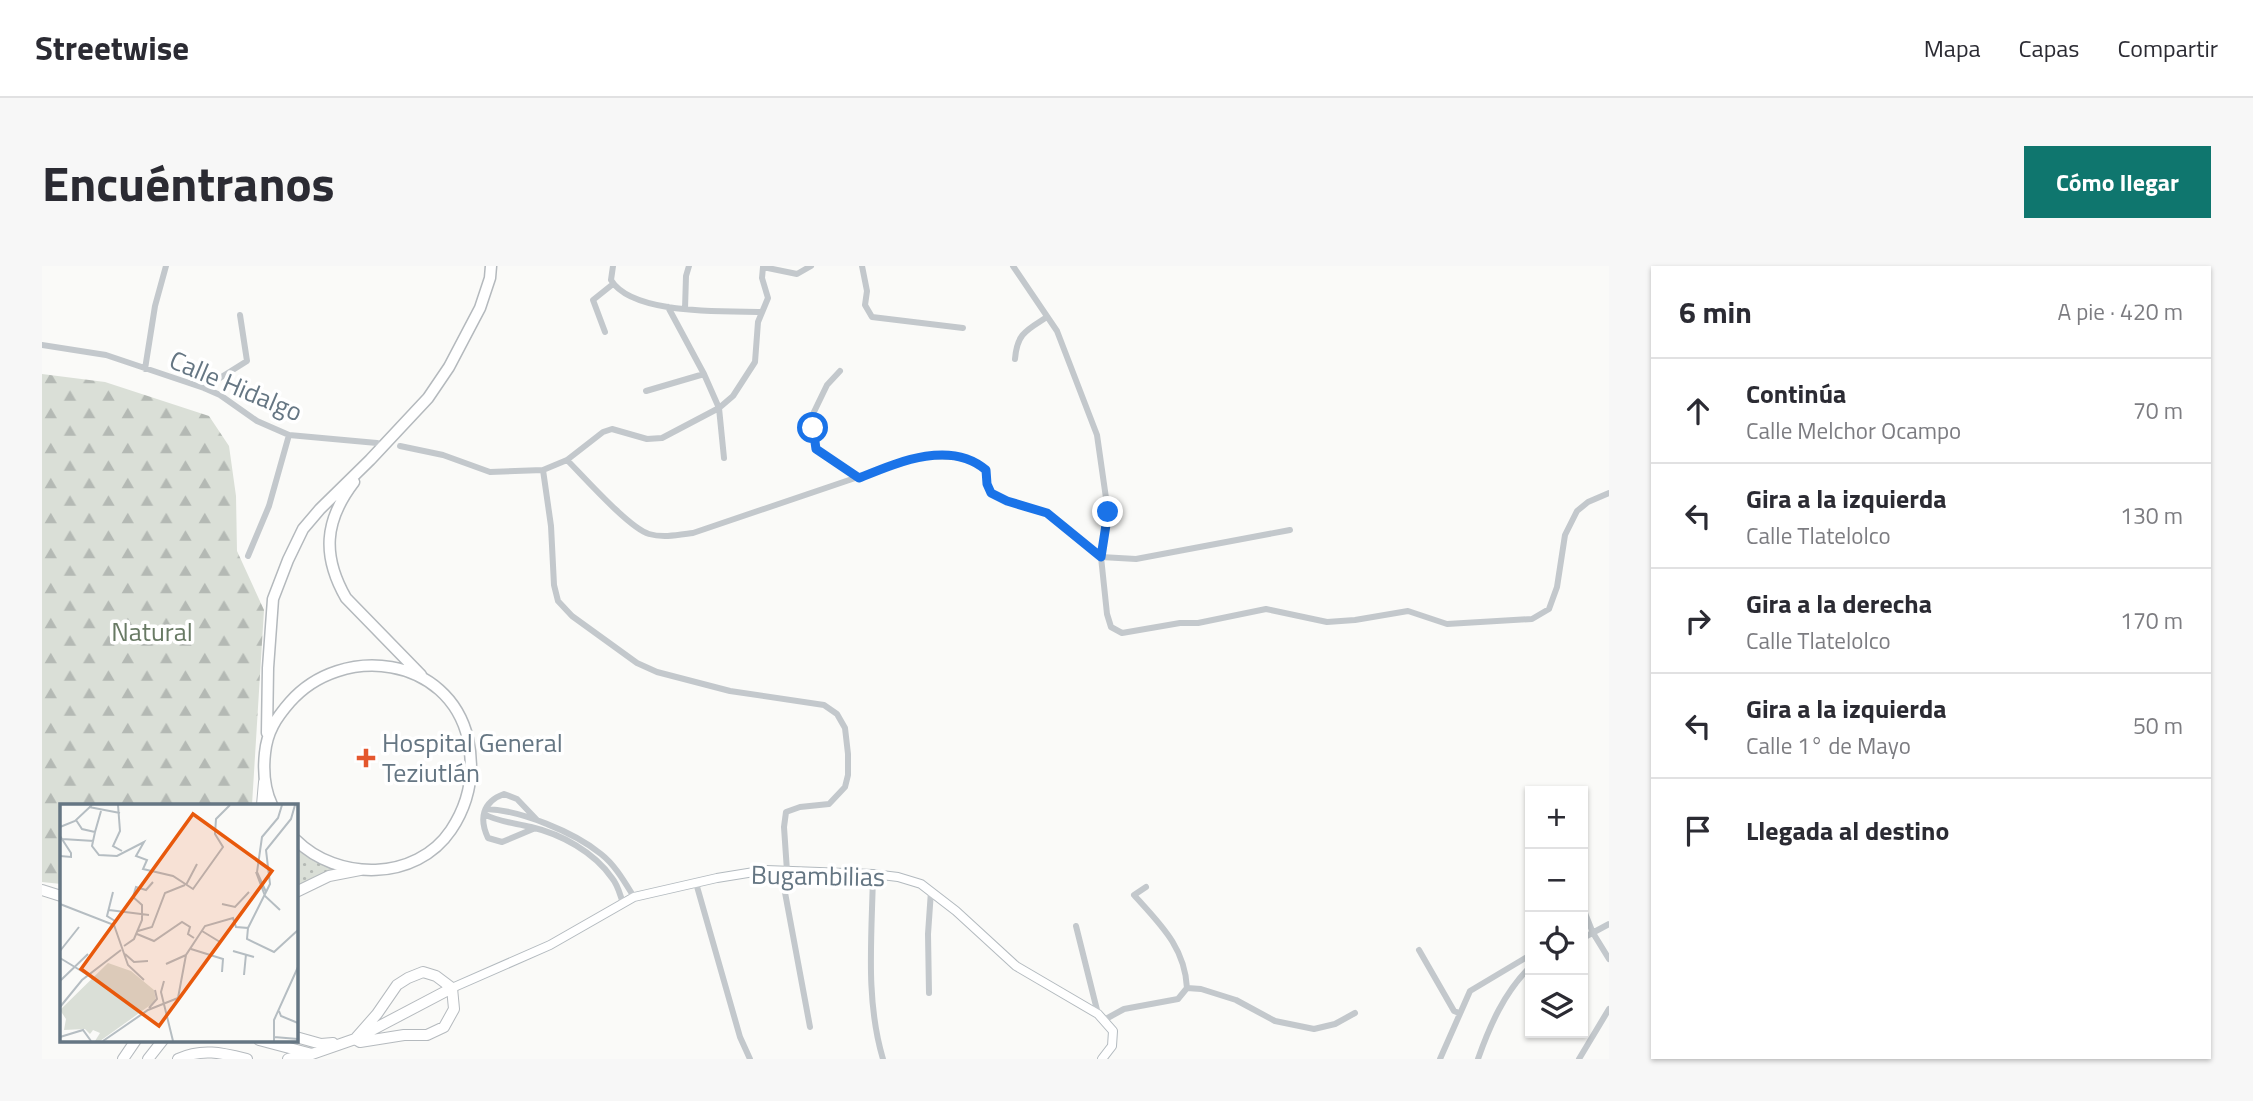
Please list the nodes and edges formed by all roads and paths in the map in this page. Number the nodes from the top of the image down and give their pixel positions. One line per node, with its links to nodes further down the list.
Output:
1 (166, 266): 19 (street)
2 (491, 266): 29 (highway)
3 (613, 266): 9 (street)
4 (689, 266): 11 (street)
5 (811, 266): 8 (street)
6 (862, 266): 15 (street)
7 (1013, 266): 14 (street)
8 (763, 267): 12 (street)
9 (613, 284): 10 (street); 16 (street)
10 (668, 307): 11 (street); 21 (street)
11 (684, 309): 12 (street)
12 (761, 312): 24 (street)
13 (240, 315): 22 (street)
14 (1047, 317): 18 (street); 36 (street)
15 (963, 328)
16 (605, 332)
17 (42, 345): 19 (street, Calle Hidalgo)
18 (1014, 359)
19 (145, 369): 22 (street, Calle Hidalgo)
20 (840, 371): 32 (street)
21 (704, 374): 23 (street); 24 (street)
22 (204, 388): 25 (street, Calle Hidalgo)
23 (646, 391)
24 (719, 408): 28 (street); 30 (street)
25 (289, 435): 26 (street, Calle Hidalgo); 35 (street)
26 (377, 443)
27 (400, 446): 31 (street)
28 (724, 458)
29 (370, 460): 37 (highway); 38 (highway)
30 (567, 460): 31 (street); 32 (street)
31 (543, 470): 46 (street)
32 (859, 478): 36 (street)
33 (1609, 494): 36 (street)
34 (1290, 530): 36 (street)
35 (248, 556)
36 (1101, 557)
37 (428, 682): 38 (highway); 45 (highway)
38 (267, 736): 39 (highway)
39 (264, 782): 40 (main road); 41 (highway)
40 (261, 804)
41 (272, 804)
42 (485, 812): 43 (street); 43 (street); 43 (street)
43 (536, 824): 54 (street); 55 (street)
44 (298, 842): 45 (highway)
45 (360, 870): 52 (main road)
46 (784, 871): 47 (main road, Bugambilias); 48 (main road, Bugambilias); 72 (street)
47 (873, 874): 51 (main road, Bugambilias); 86 (street)
48 (696, 883): 54 (main road, Bugambilias); 85 (street)
49 (1146, 887): 66 (street)
50 (42, 890): 53 (main road)
51 (931, 891): 67 (street); 71 (main road, Bugambilias)
52 (298, 892)
53 (60, 896)
54 (634, 897): 55 (main road, Bugambilias)
55 (623, 903): 65 (main road, Bugambilias)
56 (1585, 912): 59 (street)
57 (1609, 924): 59 (street)
58 (1076, 926): 71 (street)
59 (1593, 933): 60 (street); 63 (street)
60 (1588, 936)
61 (1419, 950): 70 (street)
62 (1525, 958): 70 (street)
63 (1609, 959)
64 (1525, 972): 89 (street)
65 (453, 988): 74 (main road); 74 (main road); 74 (main road)
66 (1187, 988): 69 (street); 71 (street)
67 (929, 993)
68 (1609, 1009): 90 (street)
69 (1355, 1013)
70 (1459, 1013): 88 (street)
71 (1101, 1017): 87 (main road, Bugambilias)
72 (810, 1027)
73 (298, 1038): 78 (main road)
74 (355, 1039): 78 (main road)
75 (135, 1042): 80 (main road)
76 (161, 1042): 81 (main road)
77 (267, 1042): 79 (main road)
78 (344, 1043): 79 (main road)
79 (312, 1054): 84 (main road)
80 (123, 1059)
81 (148, 1059)
82 (178, 1059): 83 (main road)
83 (247, 1059)
84 (288, 1059)
85 (750, 1059)
86 (883, 1059)
87 (1102, 1059)
88 (1440, 1059)
89 (1478, 1059)
90 (1579, 1059)

